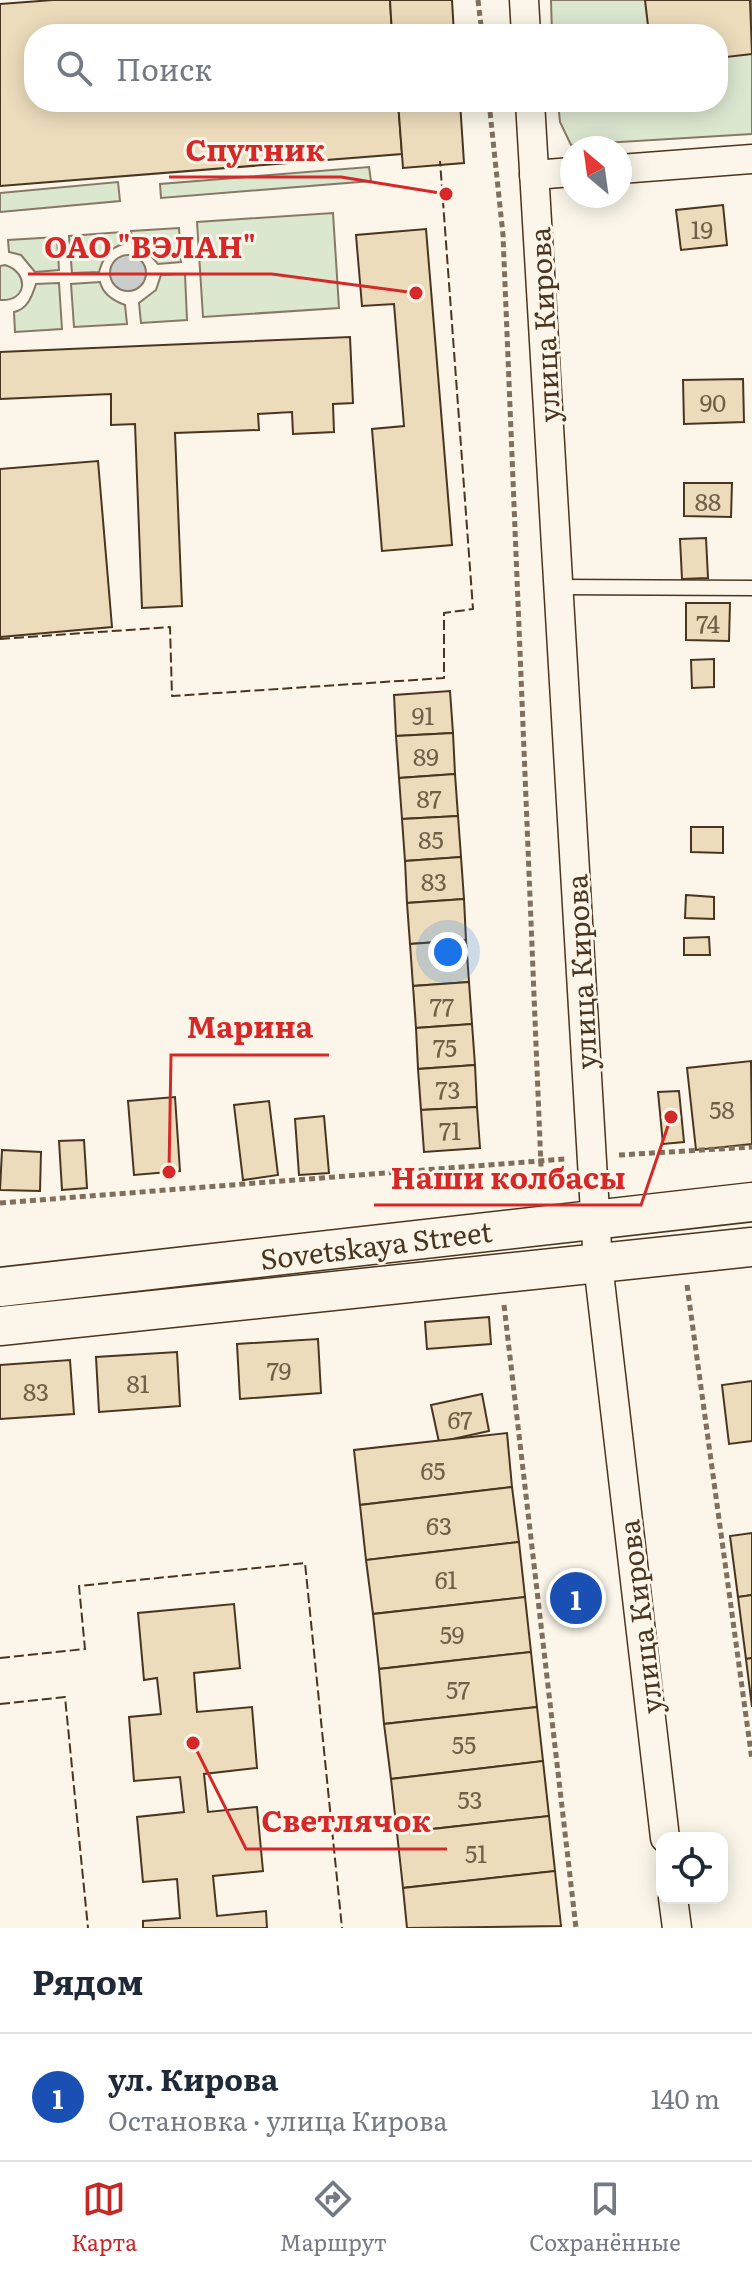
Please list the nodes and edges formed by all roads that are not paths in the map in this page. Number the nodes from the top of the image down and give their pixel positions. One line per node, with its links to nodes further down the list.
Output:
1 (524, 0): 2 (street)
2 (525, 24)
3 (531, 112): 7 (street, улица Кирова)
4 (752, 159): 5 (street)
5 (632, 168)
6 (560, 173): 7 (street)
7 (534, 175): 8 (street, улица Кирова)
8 (558, 587): 9 (lane); 11 (street, улица Кирова)
9 (752, 588)
10 (752, 1202): 11 (street, Sovetskaya Street)
11 (595, 1218): 13 (street, улица Кирова); 14 (street, Sovetskaya Street)
12 (752, 1247): 13 (street, Sovetskaya Street)
13 (598, 1264): 15 (street, Sovetskaya Street); 16 (street, улица Кирова)
14 (0, 1287)
15 (0, 1326)
16 (664, 1832)
17 (674, 1904): 18 (street)
18 (677, 1928)

